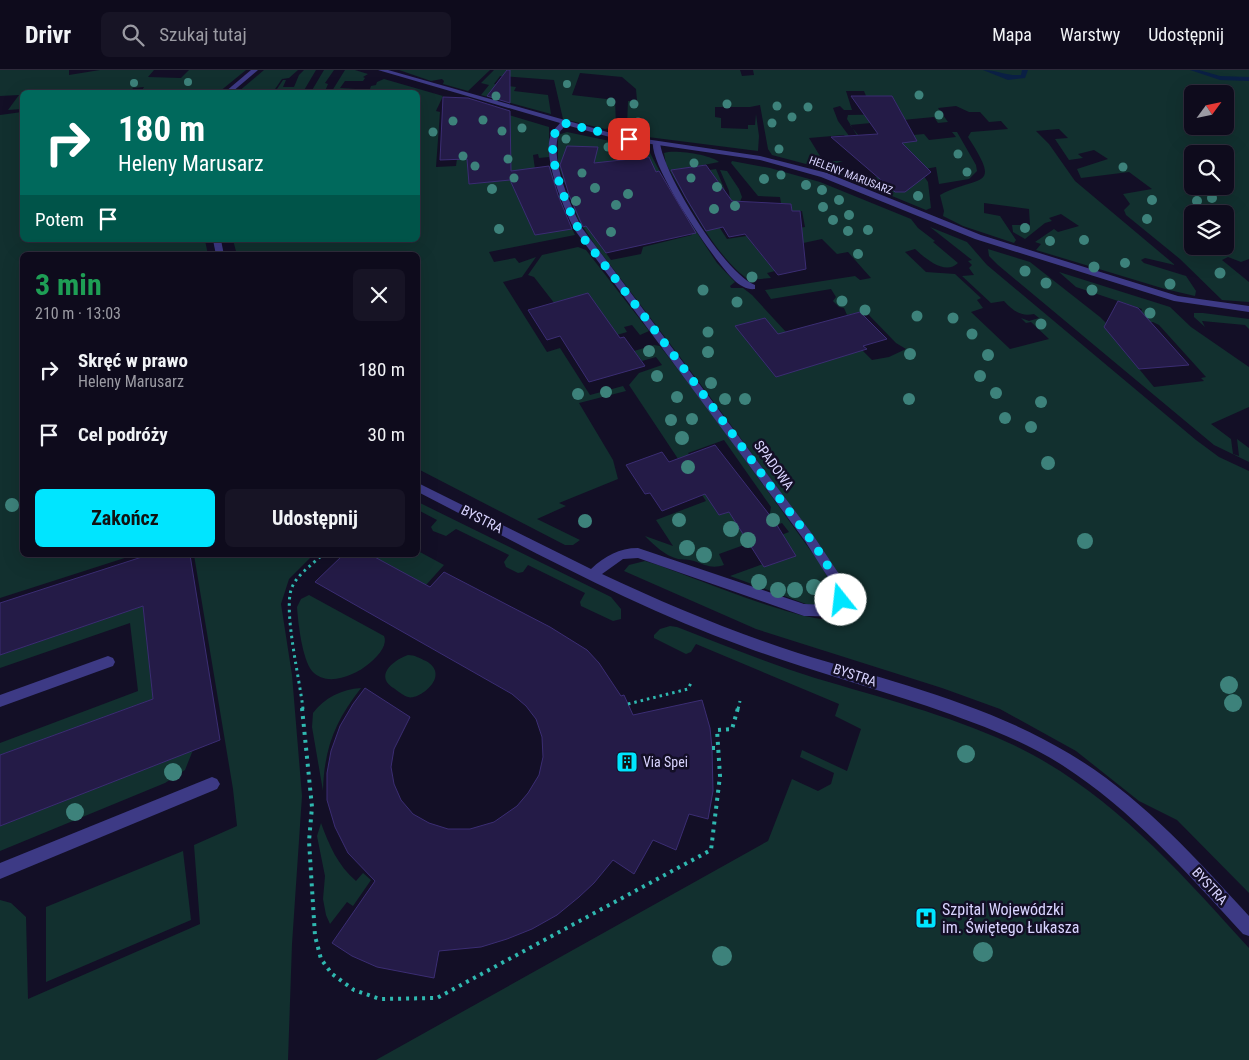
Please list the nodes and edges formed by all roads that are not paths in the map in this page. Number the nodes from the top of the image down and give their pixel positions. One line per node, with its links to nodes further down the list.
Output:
1 (255, 70): 3 (street)
2 (381, 70): 4 (street, HELENY MARUSARZ)
3 (230, 90)
4 (564, 123): 5 (street, HELENY MARUSARZ); 9 (street, SPADOWA)
5 (656, 144): 6 (street); 7 (street, HELENY MARUSARZ)
6 (752, 287)
7 (1249, 309)
8 (420, 488): 9 (street, BYSTRA)
9 (593, 574): 14 (street, BYSTRA)
10 (108, 662): 11 (street)
11 (0, 701)
12 (212, 784): 13 (street)
13 (0, 871)
14 (1249, 928)

